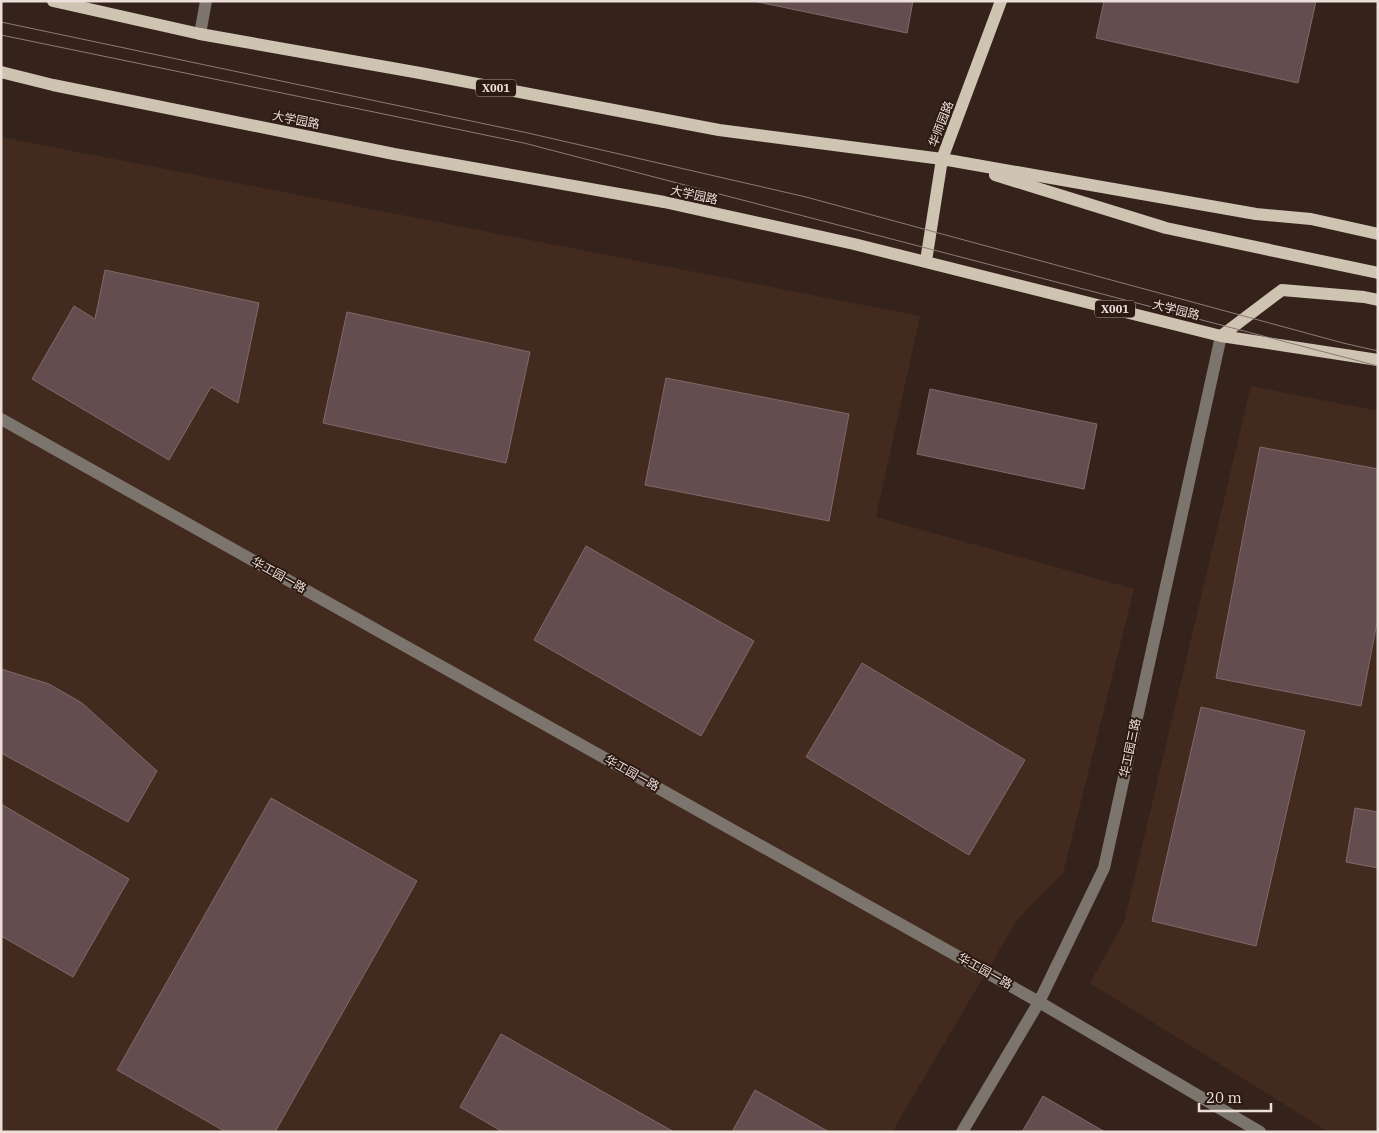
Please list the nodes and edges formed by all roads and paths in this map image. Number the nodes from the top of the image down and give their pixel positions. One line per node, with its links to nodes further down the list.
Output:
1 (53, 1): 4 (main road, X001)
2 (206, 1): 4 (street)
3 (1001, 1): 6 (main road, 华师园路)
4 (200, 34): 6 (main road, X001)
5 (1, 72): 8 (main road, 大学园路 / X001)
6 (942, 159): 7 (main road, X001); 8 (main road, 华师园路); 9 (main road)
7 (1378, 234)
8 (926, 261): 11 (main road, 大学园路 / X001)
9 (1378, 273)
10 (1378, 300): 11 (main road)
11 (1221, 336): 12 (main road, 大学园路 / X001); 14 (street, 华工园三路)
12 (1378, 360)
13 (1, 419): 14 (street, 华工园一路)
14 (1039, 1002): 15 (street, 华工园三路); 16 (street, 华工园一路)
15 (962, 1132)
16 (1260, 1132)

